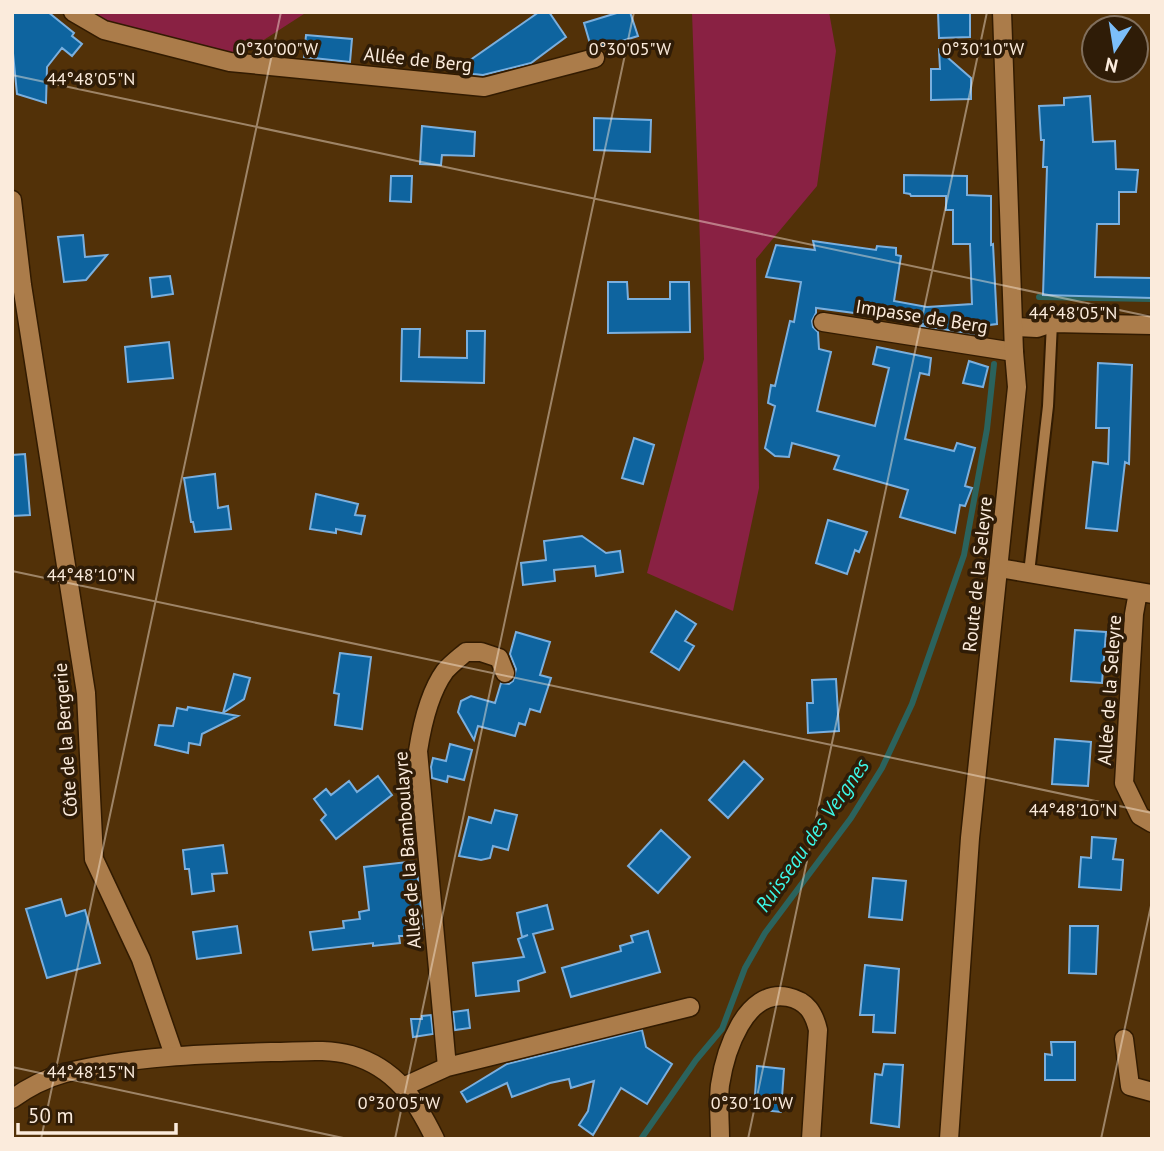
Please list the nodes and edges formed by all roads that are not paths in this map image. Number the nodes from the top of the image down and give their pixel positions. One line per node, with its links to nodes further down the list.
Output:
1 (73, 12): 3 (street, Allée de Berg)
2 (1002, 12): 8 (street, Route de la Seleyre)
3 (594, 58)
4 (12, 200): 17 (street, Côte de la Bergerie)
5 (823, 322): 9 (street, Impasse de Berg)
6 (1052, 323): 7 (street); 8 (street); 11 (lane)
7 (1152, 324)
8 (1014, 327): 9 (street, Route de la Seleyre)
9 (1014, 352): 10 (street, Route de la Seleyre)
10 (999, 568): 11 (street); 25 (street, Route de la Seleyre)
11 (1029, 573): 12 (street)
12 (1145, 593): 14 (street, Allée de la Seleyre)
13 (505, 673): 18 (street, Allée de la Bamboulayre)
14 (1152, 823)
15 (690, 1007): 18 (street)
16 (1124, 1039): 20 (street)
17 (174, 1055): 19 (street); 21 (street)
18 (447, 1067): 19 (street)
19 (405, 1086): 22 (street)
20 (1152, 1092)
21 (12, 1099)
22 (435, 1139)
23 (720, 1139): 24 (street)
24 (811, 1139)
25 (949, 1139)

